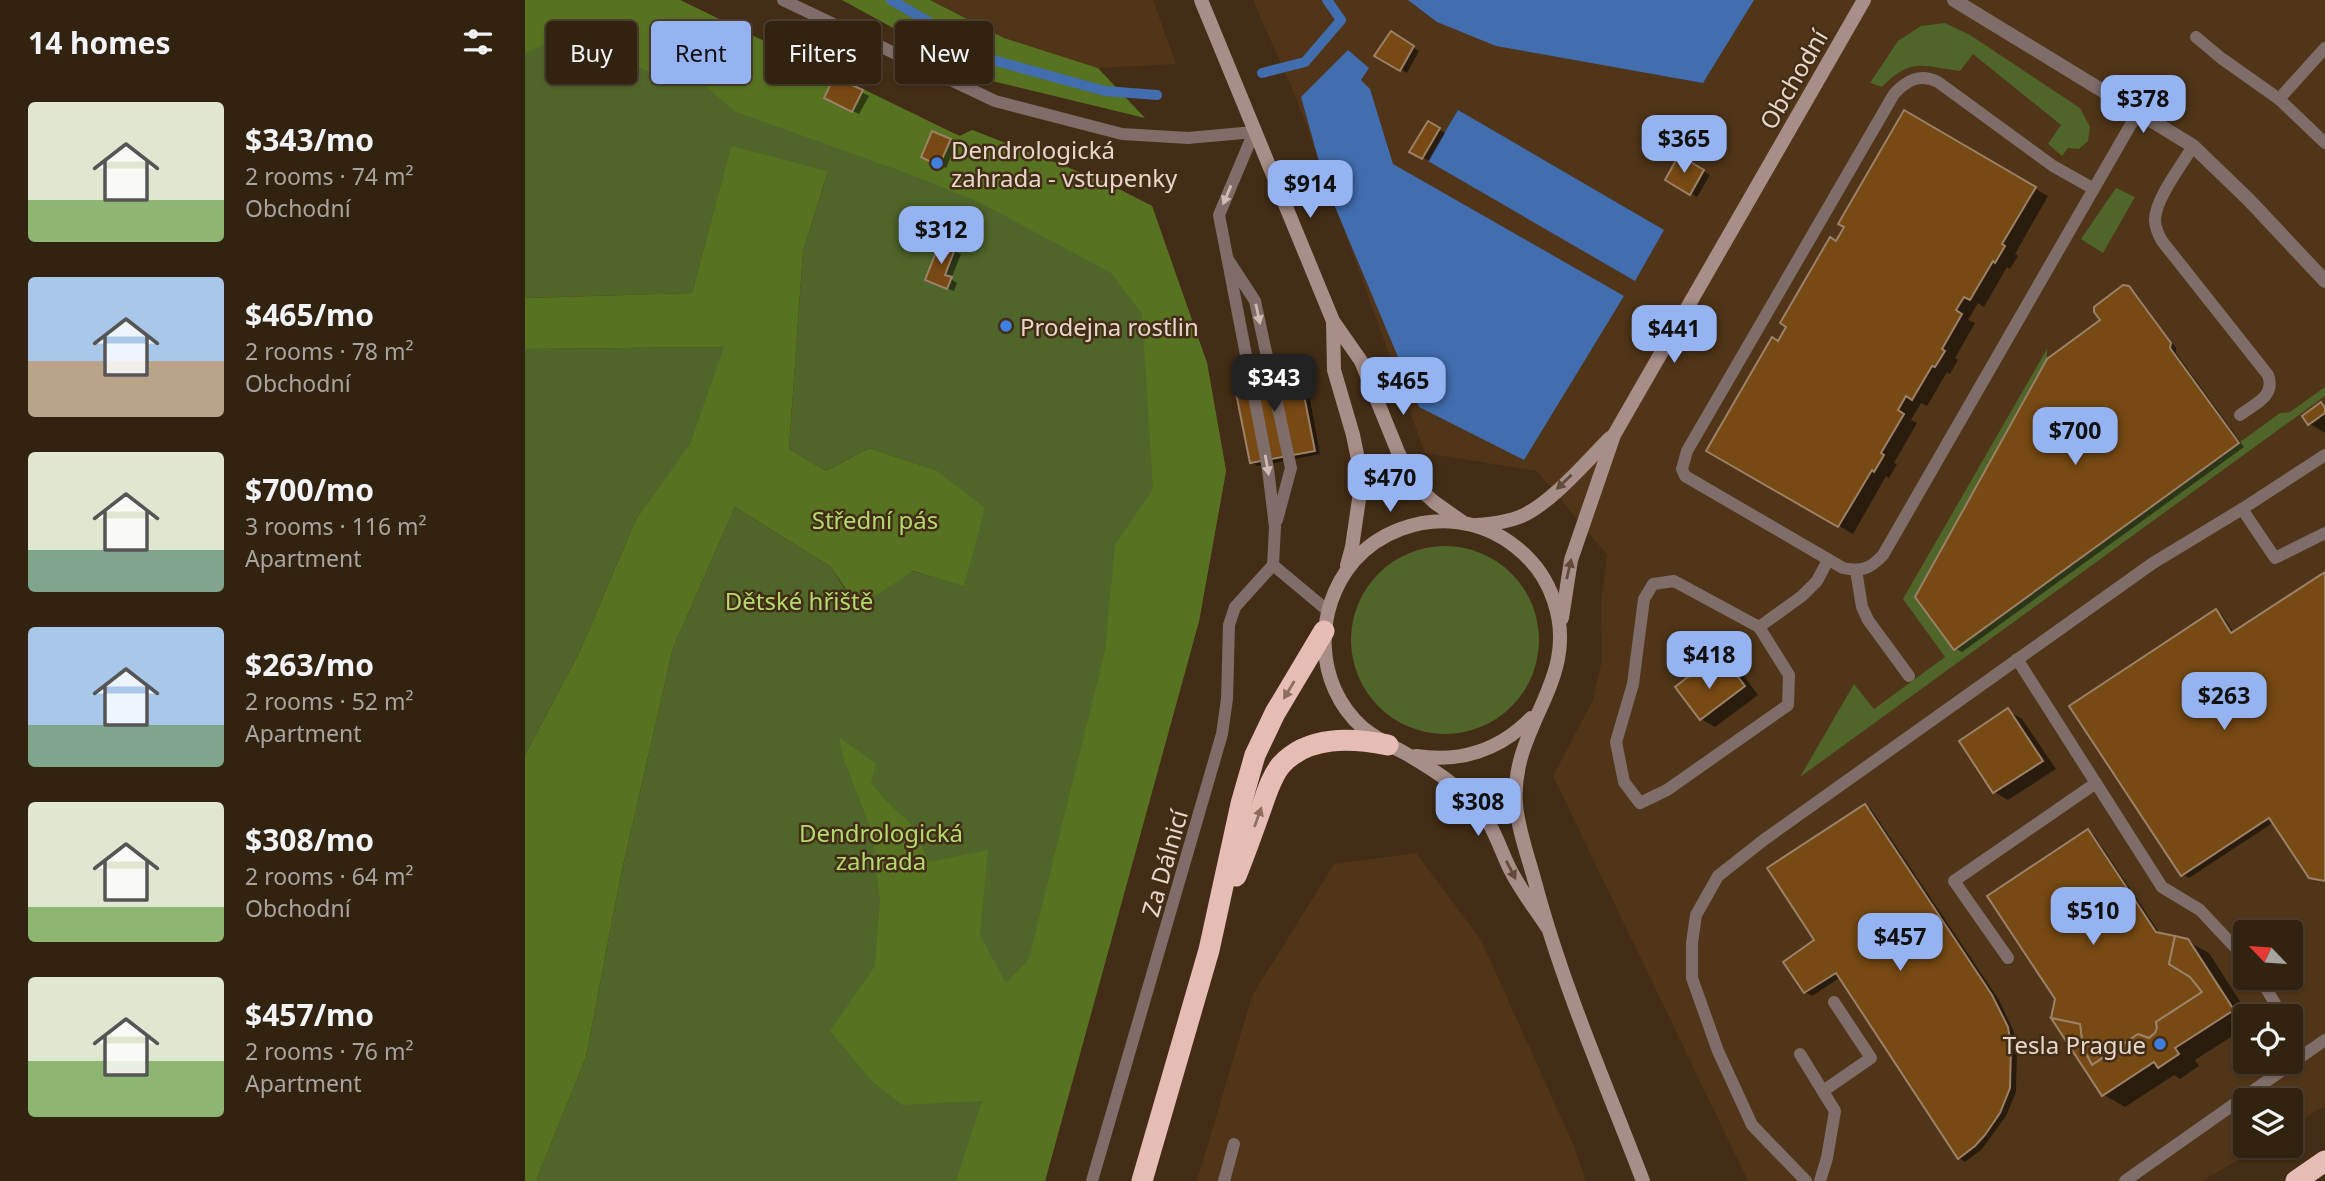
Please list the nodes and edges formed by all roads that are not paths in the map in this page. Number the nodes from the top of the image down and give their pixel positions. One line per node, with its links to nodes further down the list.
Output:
1 (783, 0): 9 (lane)
2 (1201, 0): 9 (street)
3 (1864, 0): 17 (street, Obchodní)
4 (1954, 0): 8 (street)
5 (2196, 37): 7 (lane)
6 (2325, 48): 7 (lane)
7 (2279, 99): 10 (lane)
8 (2138, 112): 11 (street); 12 (lane)
9 (1254, 132): 13 (lane, one-way to 13); 15 (street)
10 (2325, 143)
11 (2193, 146): 14 (street); 16 (lane)
12 (2094, 189): 23 (lane); 25 (lane)
13 (1225, 255): 21 (lane, one-way to 21); 21 (lane, one-way to 21)
14 (2325, 281)
15 (1333, 321): 20 (street); 26 (street)
16 (2240, 415)
17 (1614, 435): 20 (street, Obchodní, one-way to 20); 29 (street, Obchodní, one-way to 17)
18 (2325, 455): 19 (lane)
19 (2242, 509): 22 (lane); 30 (lane)
20 (1469, 524): 26 (street); 29 (street)
21 (1275, 527): 24 (lane)
22 (2325, 533)
23 (1828, 560): 25 (lane); 28 (lane)
24 (1273, 565): 27 (lane); 47 (lane, Za Dálnicí)
25 (1856, 570): 31 (lane)
26 (1345, 573): 27 (street)
27 (1326, 621): 33 (street); 37 (highway, one-way to 37)
28 (1759, 627): 28 (lane)
29 (1561, 637): 32 (street)
30 (2017, 659): 34 (lane); 51 (lane)
31 (1909, 676)
32 (1542, 703): 33 (street); 35 (street)
33 (1395, 748): 35 (street, one-way to 35); 37 (highway, one-way to 33)
34 (2096, 783): 36 (lane); 38 (lane)
35 (1547, 927): 50 (street)
36 (2233, 945)
37 (1209, 950): 48 (highway)
38 (2008, 958)
39 (1835, 1002): 44 (lane)
40 (2325, 1040): 42 (lane)
41 (1800, 1054): 44 (lane)
42 (2303, 1055)
43 (2276, 1074): 53 (lane)
44 (1822, 1091): 52 (lane)
45 (1234, 1144): 49 (lane)
46 (2325, 1161): 54 (highway)
47 (1092, 1181)
48 (1142, 1181)
49 (1224, 1181)
50 (1643, 1181)
51 (1806, 1181)
52 (1820, 1181)
53 (2125, 1181)
54 (2296, 1181)

